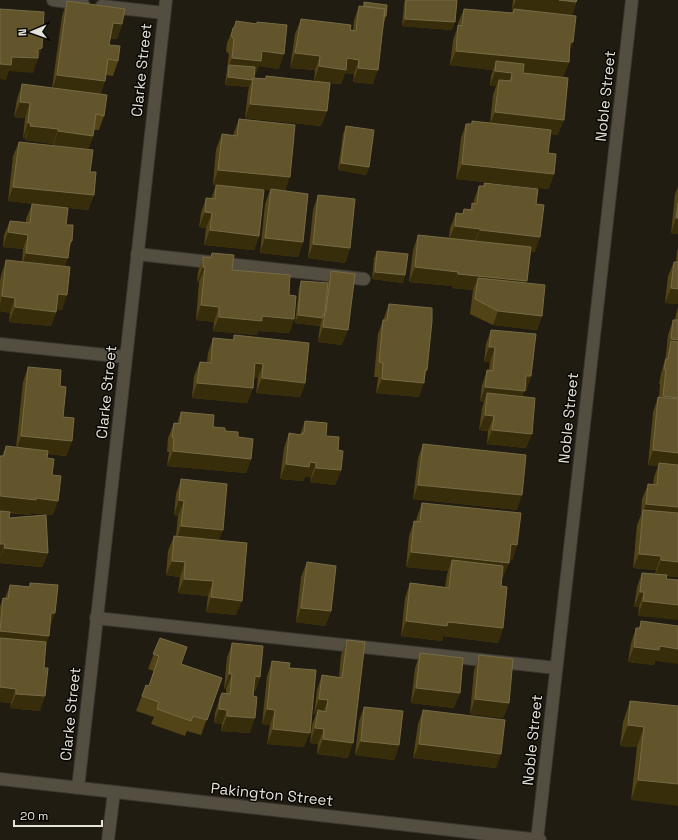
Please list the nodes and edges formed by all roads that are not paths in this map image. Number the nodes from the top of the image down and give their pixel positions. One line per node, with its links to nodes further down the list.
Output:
1 (53, 0): 4 (street)
2 (166, 0): 4 (street, Clarke Street)
3 (632, 0): 10 (street, Noble Street)
4 (164, 13): 5 (street, Clarke Street)
5 (137, 254): 6 (street); 8 (street, Clarke Street)
6 (364, 279)
7 (0, 344): 8 (street)
8 (125, 357): 9 (street, Clarke Street)
9 (96, 618): 10 (street); 12 (street, Clarke Street)
10 (556, 668): 15 (street, Noble Street)
11 (0, 779): 12 (street, Pakington Street)
12 (78, 788): 13 (street, Pakington Street)
13 (114, 792): 14 (street); 15 (street, Pakington Street)
14 (108, 840)
15 (538, 840)

